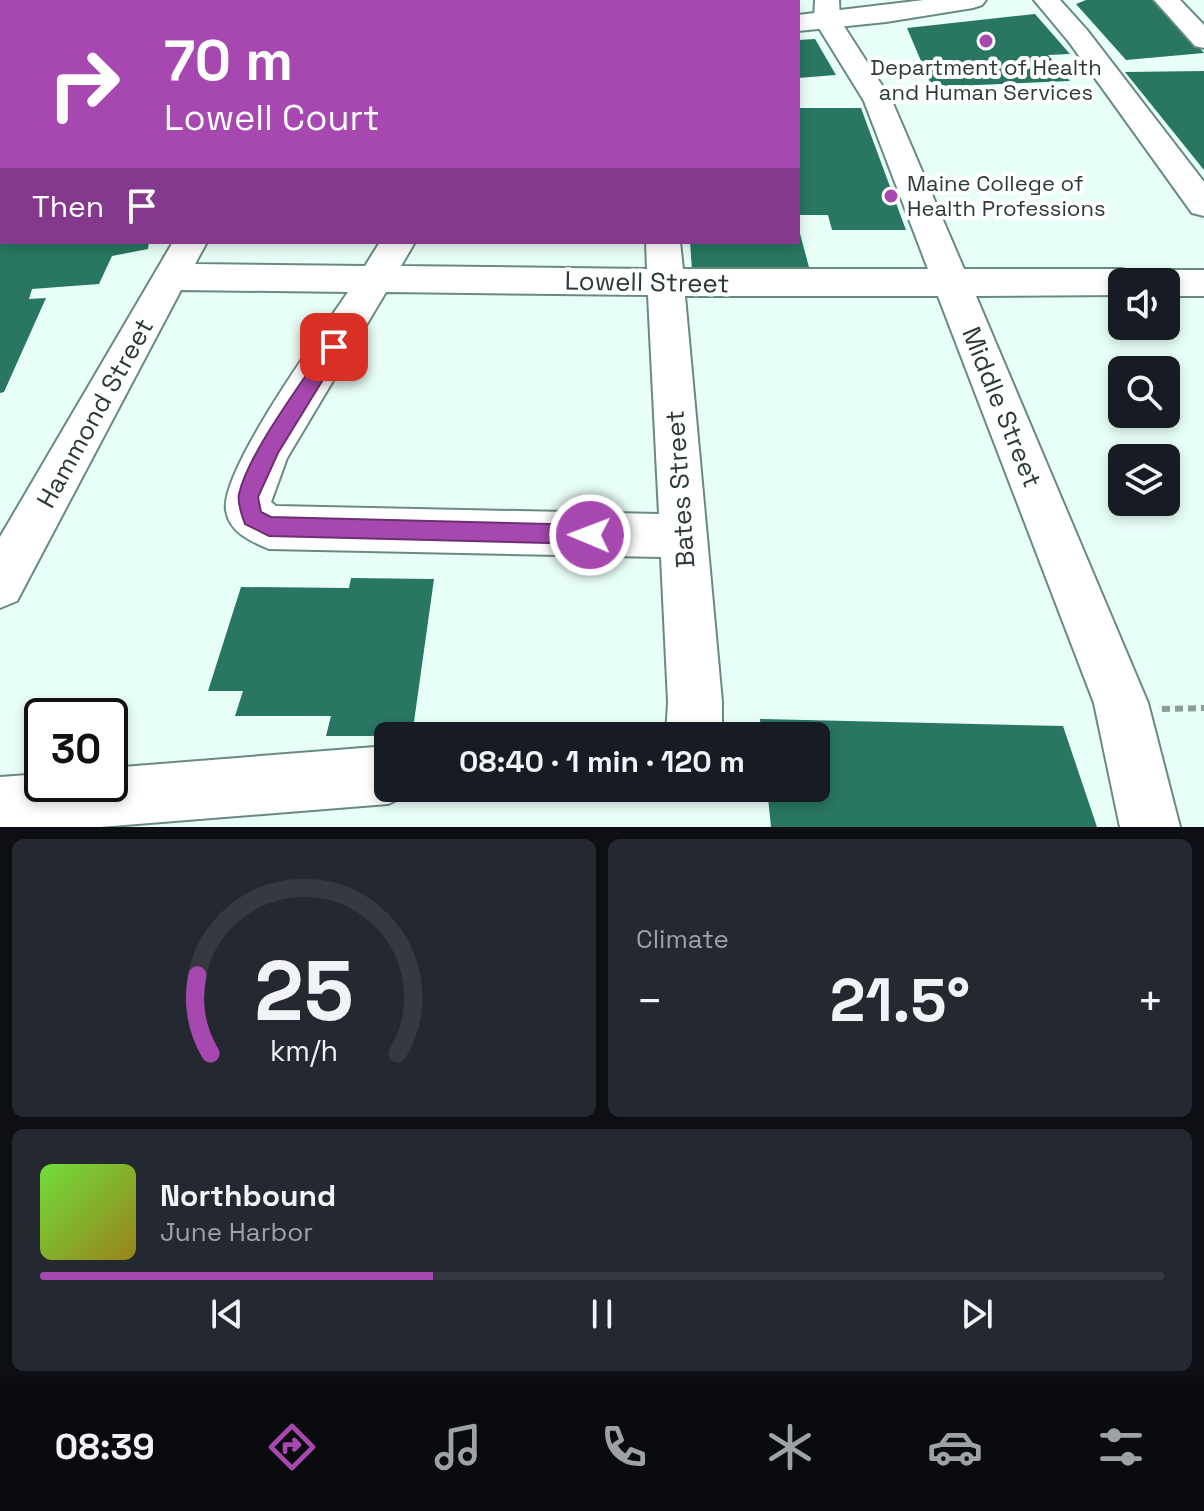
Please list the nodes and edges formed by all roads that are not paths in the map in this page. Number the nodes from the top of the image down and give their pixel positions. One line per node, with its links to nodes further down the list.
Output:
1 (973, 0): 4 (highway)
2 (1046, 0): 7 (street)
3 (1166, 0): 6 (street)
4 (934, 3): 5 (highway)
5 (815, 10): 12 (street, Middle Street)
6 (1204, 40)
7 (1204, 205)
8 (397, 244): 11 (street)
9 (181, 260): 11 (street, Lowell Street); 17 (street, Hammond Street)
10 (664, 262): 11 (street, Lowell Street); 12 (street, Lowell Street); 16 (street, Bates Street)
11 (372, 281): 16 (street)
12 (951, 281): 13 (street, Lowell Street); 21 (street, Middle Street)
13 (1108, 282)
14 (1180, 283): 15 (street)
15 (1204, 283)
16 (684, 536): 18 (street, Bates Street)
17 (0, 584)
18 (694, 722)
19 (374, 776): 20 (street)
20 (0, 806)
21 (1150, 827)

